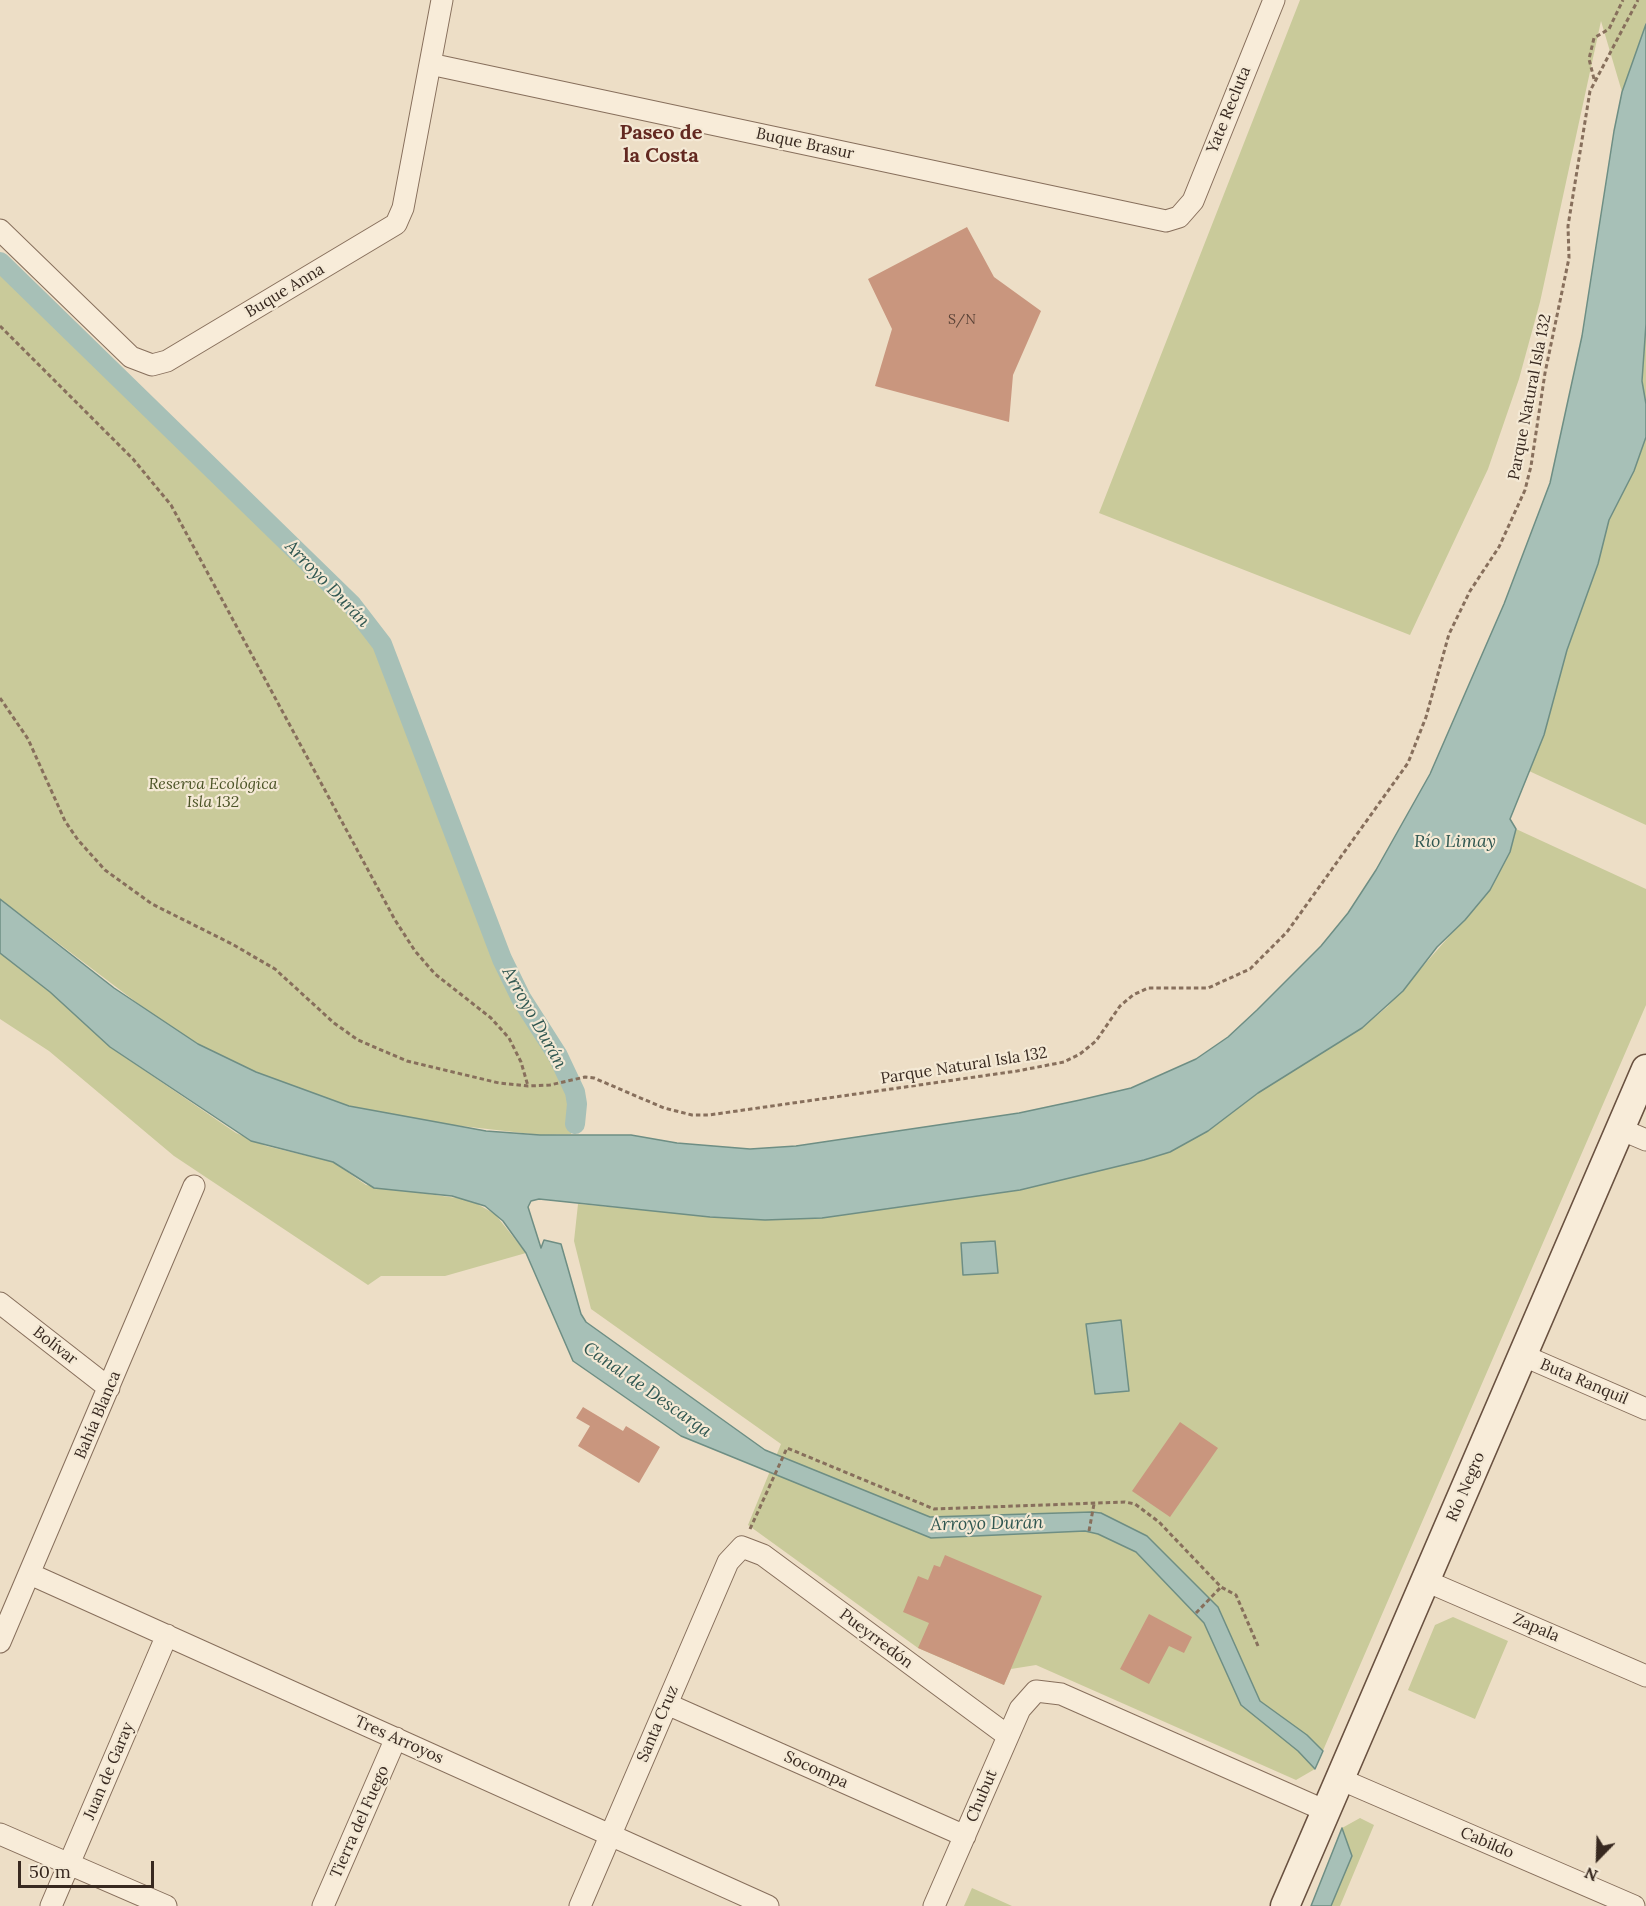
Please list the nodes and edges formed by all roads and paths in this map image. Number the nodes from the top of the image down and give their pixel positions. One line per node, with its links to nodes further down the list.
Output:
1 (442, 0): 5 (street, Buque Anna)
2 (1274, 0): 7 (street, Yate Recluta)
3 (1623, 0): 6 (path)
4 (1638, 0): 6 (path, Parque Natural Isla 132)
5 (430, 64): 7 (street, Buque Brasur); 8 (street, Buque Anna)
6 (1594, 80): 12 (path, Parque Natural Isla 132)
7 (1179, 218)
8 (0, 230)
9 (0, 326): 12 (path)
10 (0, 698): 12 (path, Parque Natural Isla 132)
11 (1646, 1069): 13 (street, Río Negro)
12 (528, 1086)
13 (1620, 1129): 14 (street); 17 (street, Río Negro)
14 (1646, 1140)
15 (194, 1186): 18 (street, Bahía Blanca)
16 (0, 1303): 18 (street, Bolívar)
17 (1522, 1355): 19 (street, Buta Ranquil); 24 (street, Río Negro)
18 (110, 1388): 23 (street, Bahía Blanca)
19 (1646, 1409)
20 (1094, 1503): 21 (path); 22 (path); 25 (path)
21 (1089, 1531)
22 (742, 1547): 31 (street, Santa Cruz); 32 (street, Pueyrredón)
23 (30, 1574): 27 (street, Tres Arroyos); 28 (street, Bahía Blanca)
24 (1426, 1581): 30 (street, Zapala); 34 (street, Río Negro)
25 (1221, 1587): 26 (path); 29 (path)
26 (1196, 1613)
27 (167, 1635): 33 (street, Tres Arroyos); 39 (street, Juan de Garay)
28 (0, 1642)
29 (1258, 1646)
30 (1646, 1676)
31 (667, 1704): 37 (street, Santa Cruz); 38 (street, Socompa)
32 (1008, 1736): 35 (street, Chubut); 38 (street, Chubut)
33 (396, 1738): 37 (street, Tres Arroyos); 42 (street, Tierra del Fuego)
34 (1340, 1779): 35 (street, Río Negro); 47 (street, Cabildo)
35 (1326, 1811): 46 (street, Río Negro)
36 (0, 1834): 39 (street)
37 (611, 1835): 43 (street, Santa Cruz); 44 (street, Tres Arroyos)
38 (965, 1836): 45 (street, Chubut)
39 (69, 1864): 40 (street, Juan de Garay); 41 (street)
40 (51, 1906)
41 (166, 1906)
42 (323, 1906)
43 (580, 1906)
44 (768, 1906)
45 (934, 1906)
46 (1285, 1906)
47 (1634, 1906)

